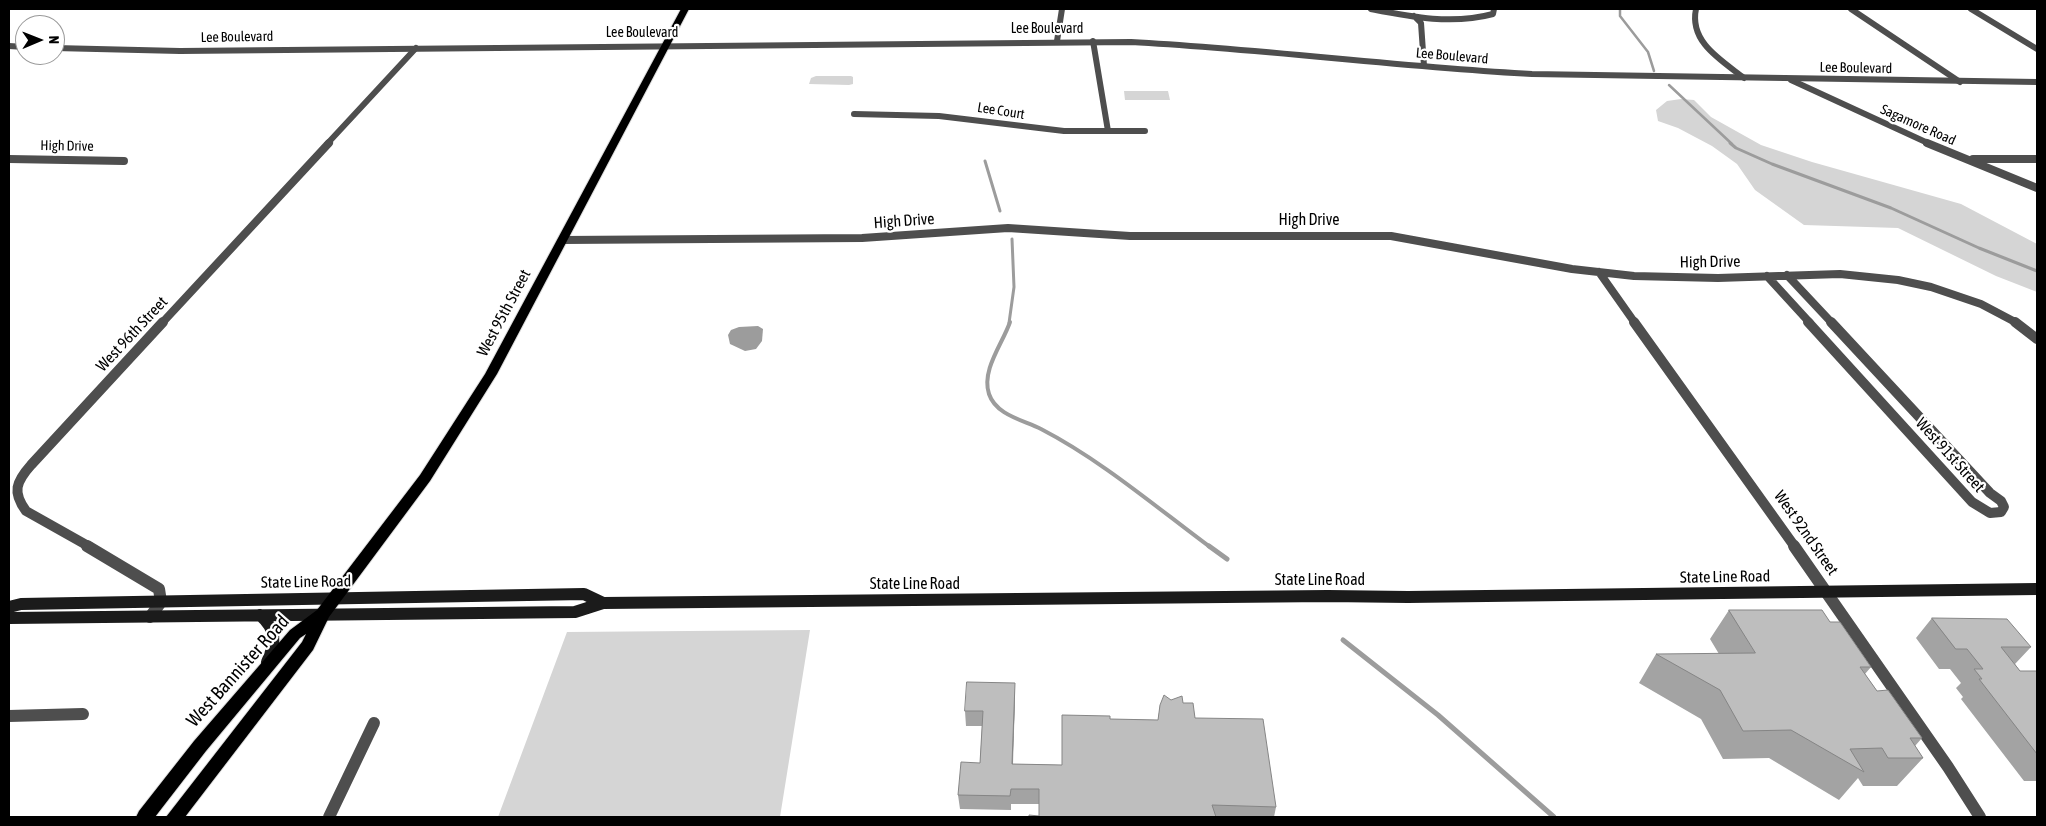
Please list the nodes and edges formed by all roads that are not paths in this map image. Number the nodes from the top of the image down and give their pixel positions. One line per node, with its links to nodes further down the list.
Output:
1 (685, 9): 13 (main road, West 95th Street)
2 (1062, 9): 11 (street)
3 (1371, 9): 8 (street)
4 (1494, 9): 9 (street)
5 (1696, 9): 18 (street)
6 (1851, 9): 20 (street)
7 (1971, 9): 16 (street)
8 (1414, 16): 9 (street); 10 (street)
9 (1434, 20): 10 (street)
10 (1420, 23): 17 (street)
11 (1058, 41): 12 (street, Lee Boulevard); 13 (street, Lee Boulevard)
12 (1093, 41): 17 (street, Lee Boulevard); 23 (street)
13 (665, 45): 15 (street, Lee Boulevard); 30 (main road, West 95th Street)
14 (65, 48): 15 (street, Lee Boulevard)
15 (416, 48): 38 (street, West 96th Street)
16 (2037, 49)
17 (1424, 66): 18 (street, Lee Boulevard)
18 (1744, 78): 19 (street, Lee Boulevard)
19 (1792, 80): 20 (street, Lee Boulevard); 27 (street, Sagamore Road)
20 (1960, 82): 21 (street, Lee Boulevard)
21 (2037, 82)
22 (854, 114): 23 (street, Lee Court)
23 (1108, 131): 24 (street, Lee Court)
24 (1145, 131)
25 (9, 159): 28 (street, High Drive)
26 (2037, 159): 27 (street)
27 (1967, 160): 29 (street, Sagamore Road)
28 (124, 161)
29 (2037, 188)
30 (563, 240): 31 (street, High Drive); 37 (main road, West 95th Street)
31 (1599, 272): 33 (street, High Drive); 36 (street, West 92nd Street)
32 (1788, 275): 33 (street, High Drive); 33 (street, West 91st Street); 34 (street, High Drive)
33 (1767, 276)
34 (2037, 339)
35 (2037, 589): 36 (main road, State Line Road)
36 (1826, 592): 39 (main road, State Line Road); 52 (street, West 92nd Street)
37 (336, 598): 38 (main road, State Line Road); 39 (main road, State Line Road); 41 (main road, West 95th Street)
38 (161, 602): 40 (main road, State Line Road); 43 (street)
39 (603, 603): 41 (main road, State Line Road)
40 (9, 608)
41 (323, 614): 42 (main road, State Line Road); 45 (main road, West Bannister Road); 50 (main road, West Bannister Road)
42 (260, 615): 43 (main road, State Line Road); 45 (main road)
43 (150, 617): 44 (main road, State Line Road)
44 (9, 618)
45 (262, 672): 49 (main road, West Bannister Road)
46 (83, 714): 47 (street)
47 (9, 716)
48 (374, 723): 51 (street)
49 (145, 817)
50 (175, 817)
51 (329, 817)
52 (1980, 817)

